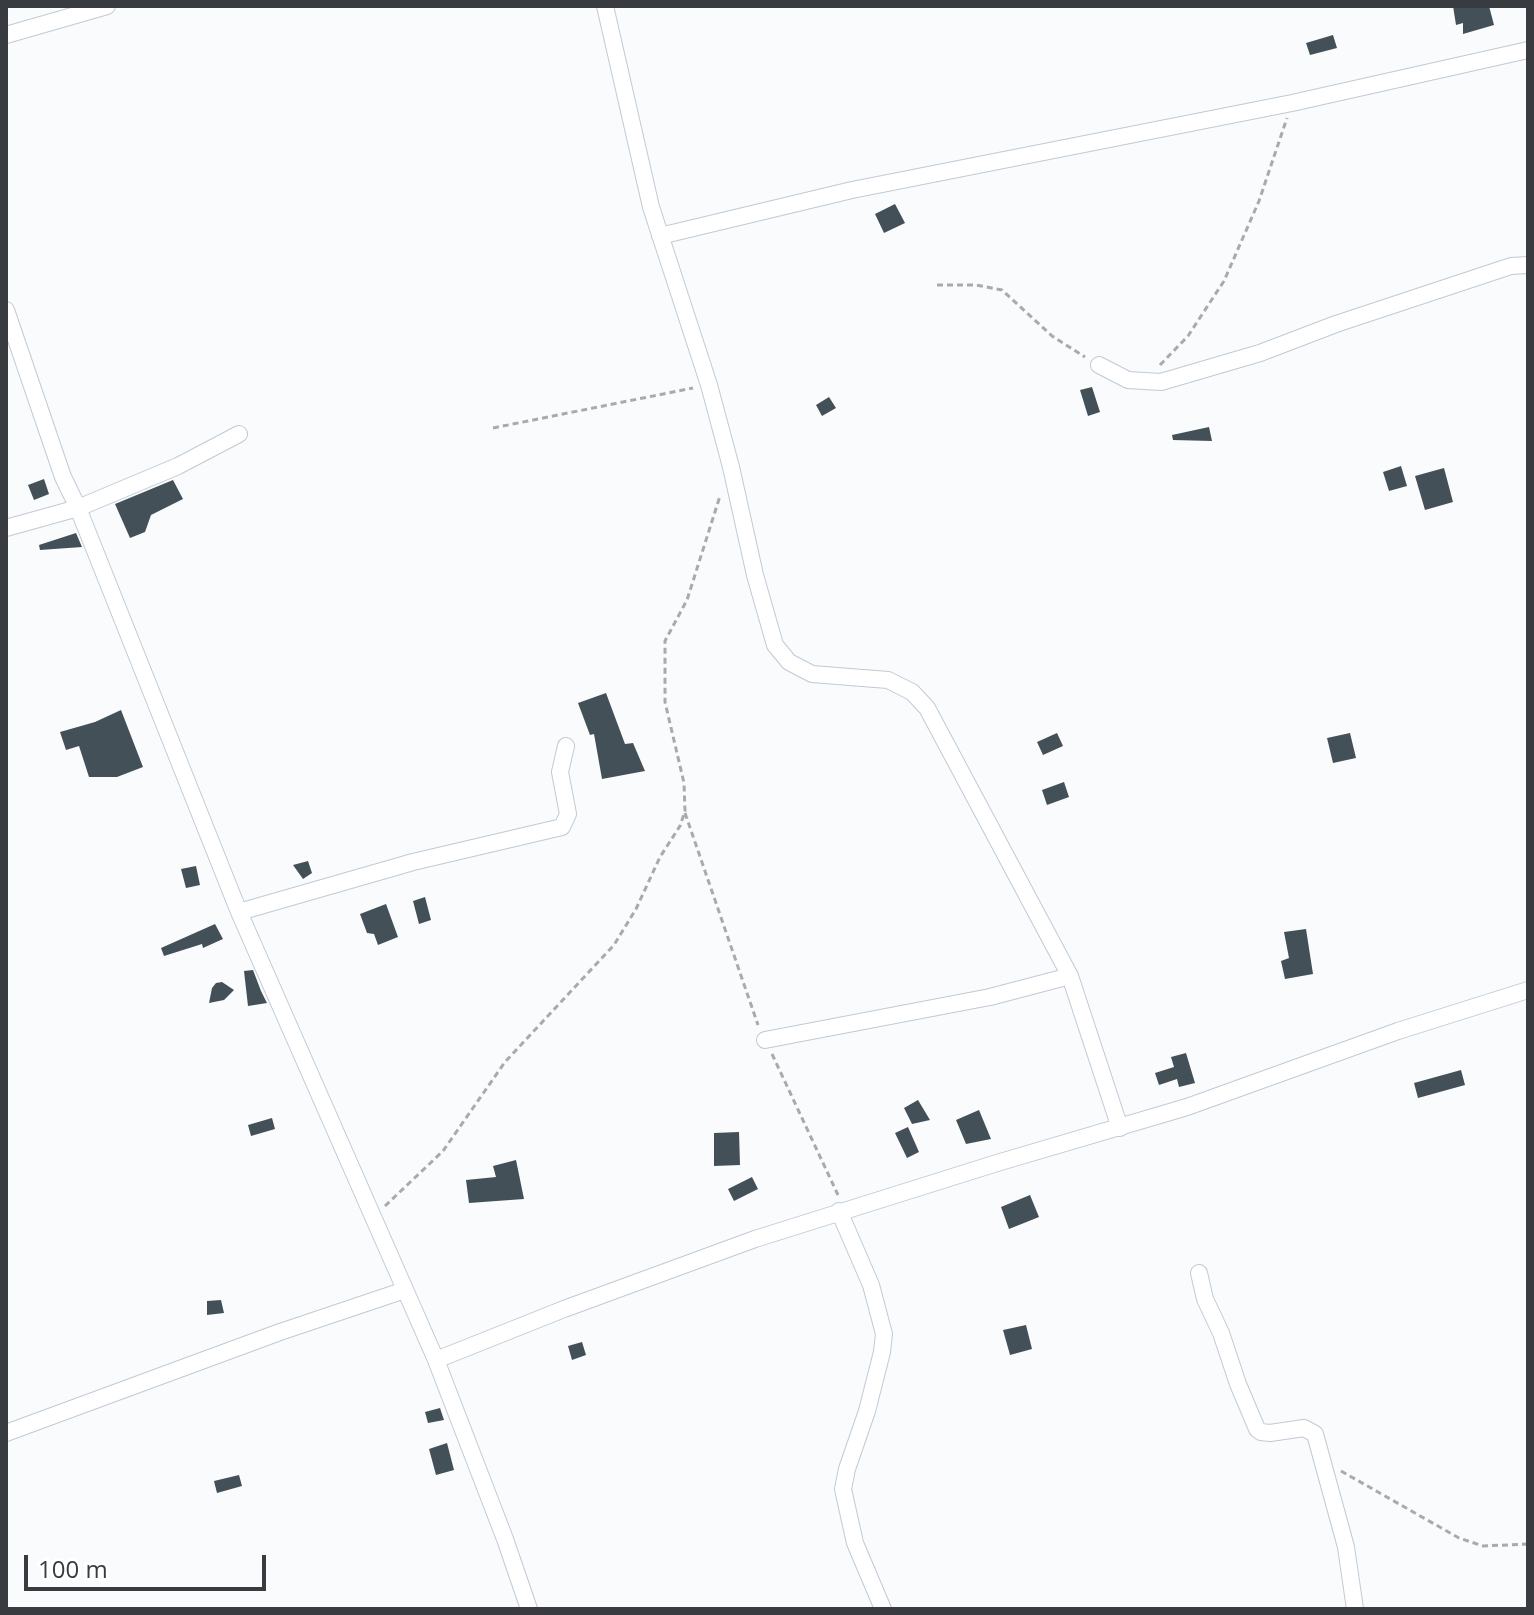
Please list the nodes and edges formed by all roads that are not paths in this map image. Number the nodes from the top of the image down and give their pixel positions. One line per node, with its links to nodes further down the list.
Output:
1 (107, 6): 3 (street)
2 (605, 6): 5 (street)
3 (6, 35)
4 (1528, 50): 5 (street)
5 (660, 236): 14 (street)
6 (1528, 265): 8 (street)
7 (6, 310): 10 (street)
8 (1099, 365)
9 (239, 434): 10 (street)
10 (78, 508): 11 (street); 13 (street)
11 (6, 528)
12 (566, 746): 13 (street)
13 (239, 912): 20 (street)
14 (1070, 976): 16 (street); 17 (street)
15 (1528, 990): 17 (street)
16 (765, 1040)
17 (1120, 1128): 18 (street)
18 (842, 1210): 21 (street); 24 (street)
19 (1199, 1273): 25 (street)
20 (405, 1290): 21 (street); 22 (street)
21 (436, 1360): 23 (street)
22 (6, 1433)
23 (529, 1609)
24 (883, 1609)
25 (1355, 1609)

